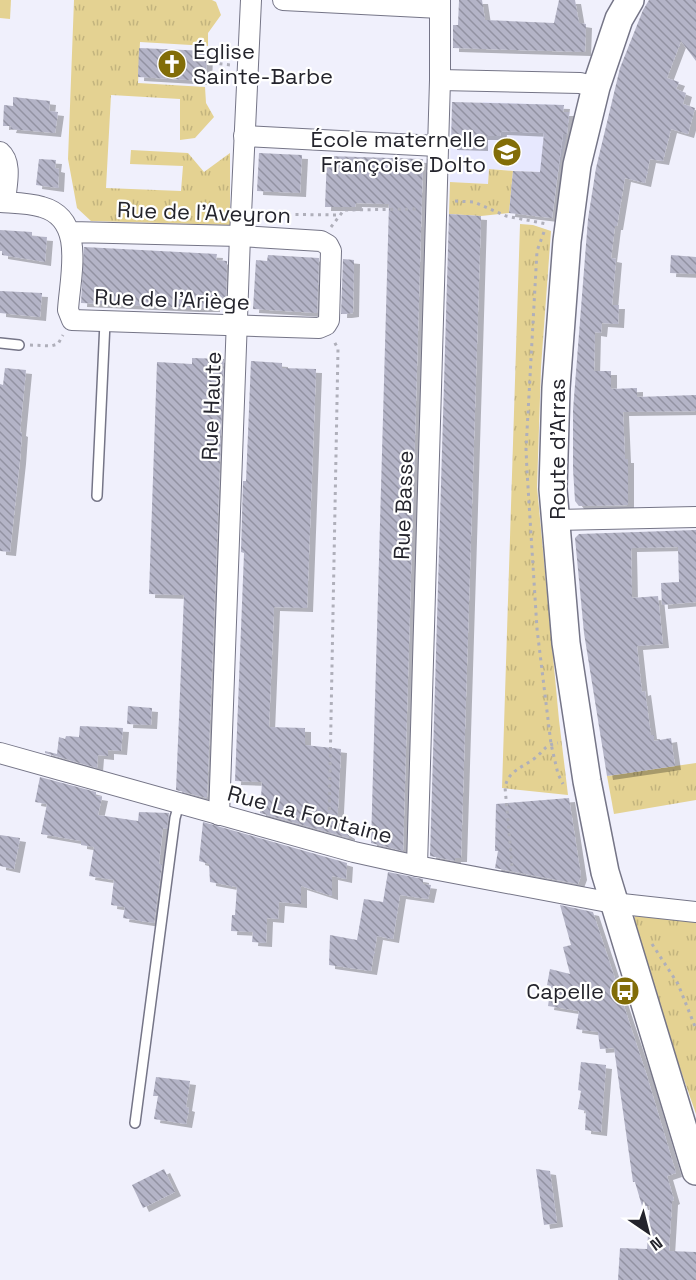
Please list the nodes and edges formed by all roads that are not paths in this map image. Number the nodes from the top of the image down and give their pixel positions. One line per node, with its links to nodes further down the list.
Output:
1 (251, 0): 7 (street, Rue Haute)
2 (283, 0): 4 (street)
3 (630, 0): 6 (main road, Route d'Arras)
4 (440, 4): 5 (street, Rue Basse)
5 (440, 80): 6 (street); 8 (street, Rue Basse)
6 (596, 87): 20 (main road, Route d'Arras)
7 (244, 136): 8 (street); 12 (street, Rue Haute)
8 (437, 146): 24 (street, Rue Basse)
9 (0, 152): 10 (street)
10 (2, 202): 11 (street)
11 (71, 232): 12 (street, Rue de l'Aveyron); 13 (street, Rue de l'Ariège)
12 (240, 236): 14 (street, Rue Haute); 15 (street, Rue de l'Aveyron)
13 (105, 322): 14 (street, Rue de l'Ariège); 18 (lane)
14 (238, 325): 15 (street, Rue de l'Ariège); 23 (street, Rue Haute)
15 (326, 325)
16 (0, 343): 17 (lane)
17 (19, 345)
18 (97, 496)
19 (696, 518): 20 (street)
20 (556, 520): 25 (main road, Route d'Arras)
21 (0, 753): 22 (street, Rue La Fontaine)
22 (179, 804): 23 (street, Rue La Fontaine); 27 (lane)
23 (219, 815): 24 (street, Rue La Fontaine)
24 (417, 866): 25 (street, Rue La Fontaine)
25 (613, 903): 26 (street, Rue La Fontaine); 28 (main road, Route d'Arras)
26 (696, 912)
27 (135, 1123)
28 (696, 1171)

